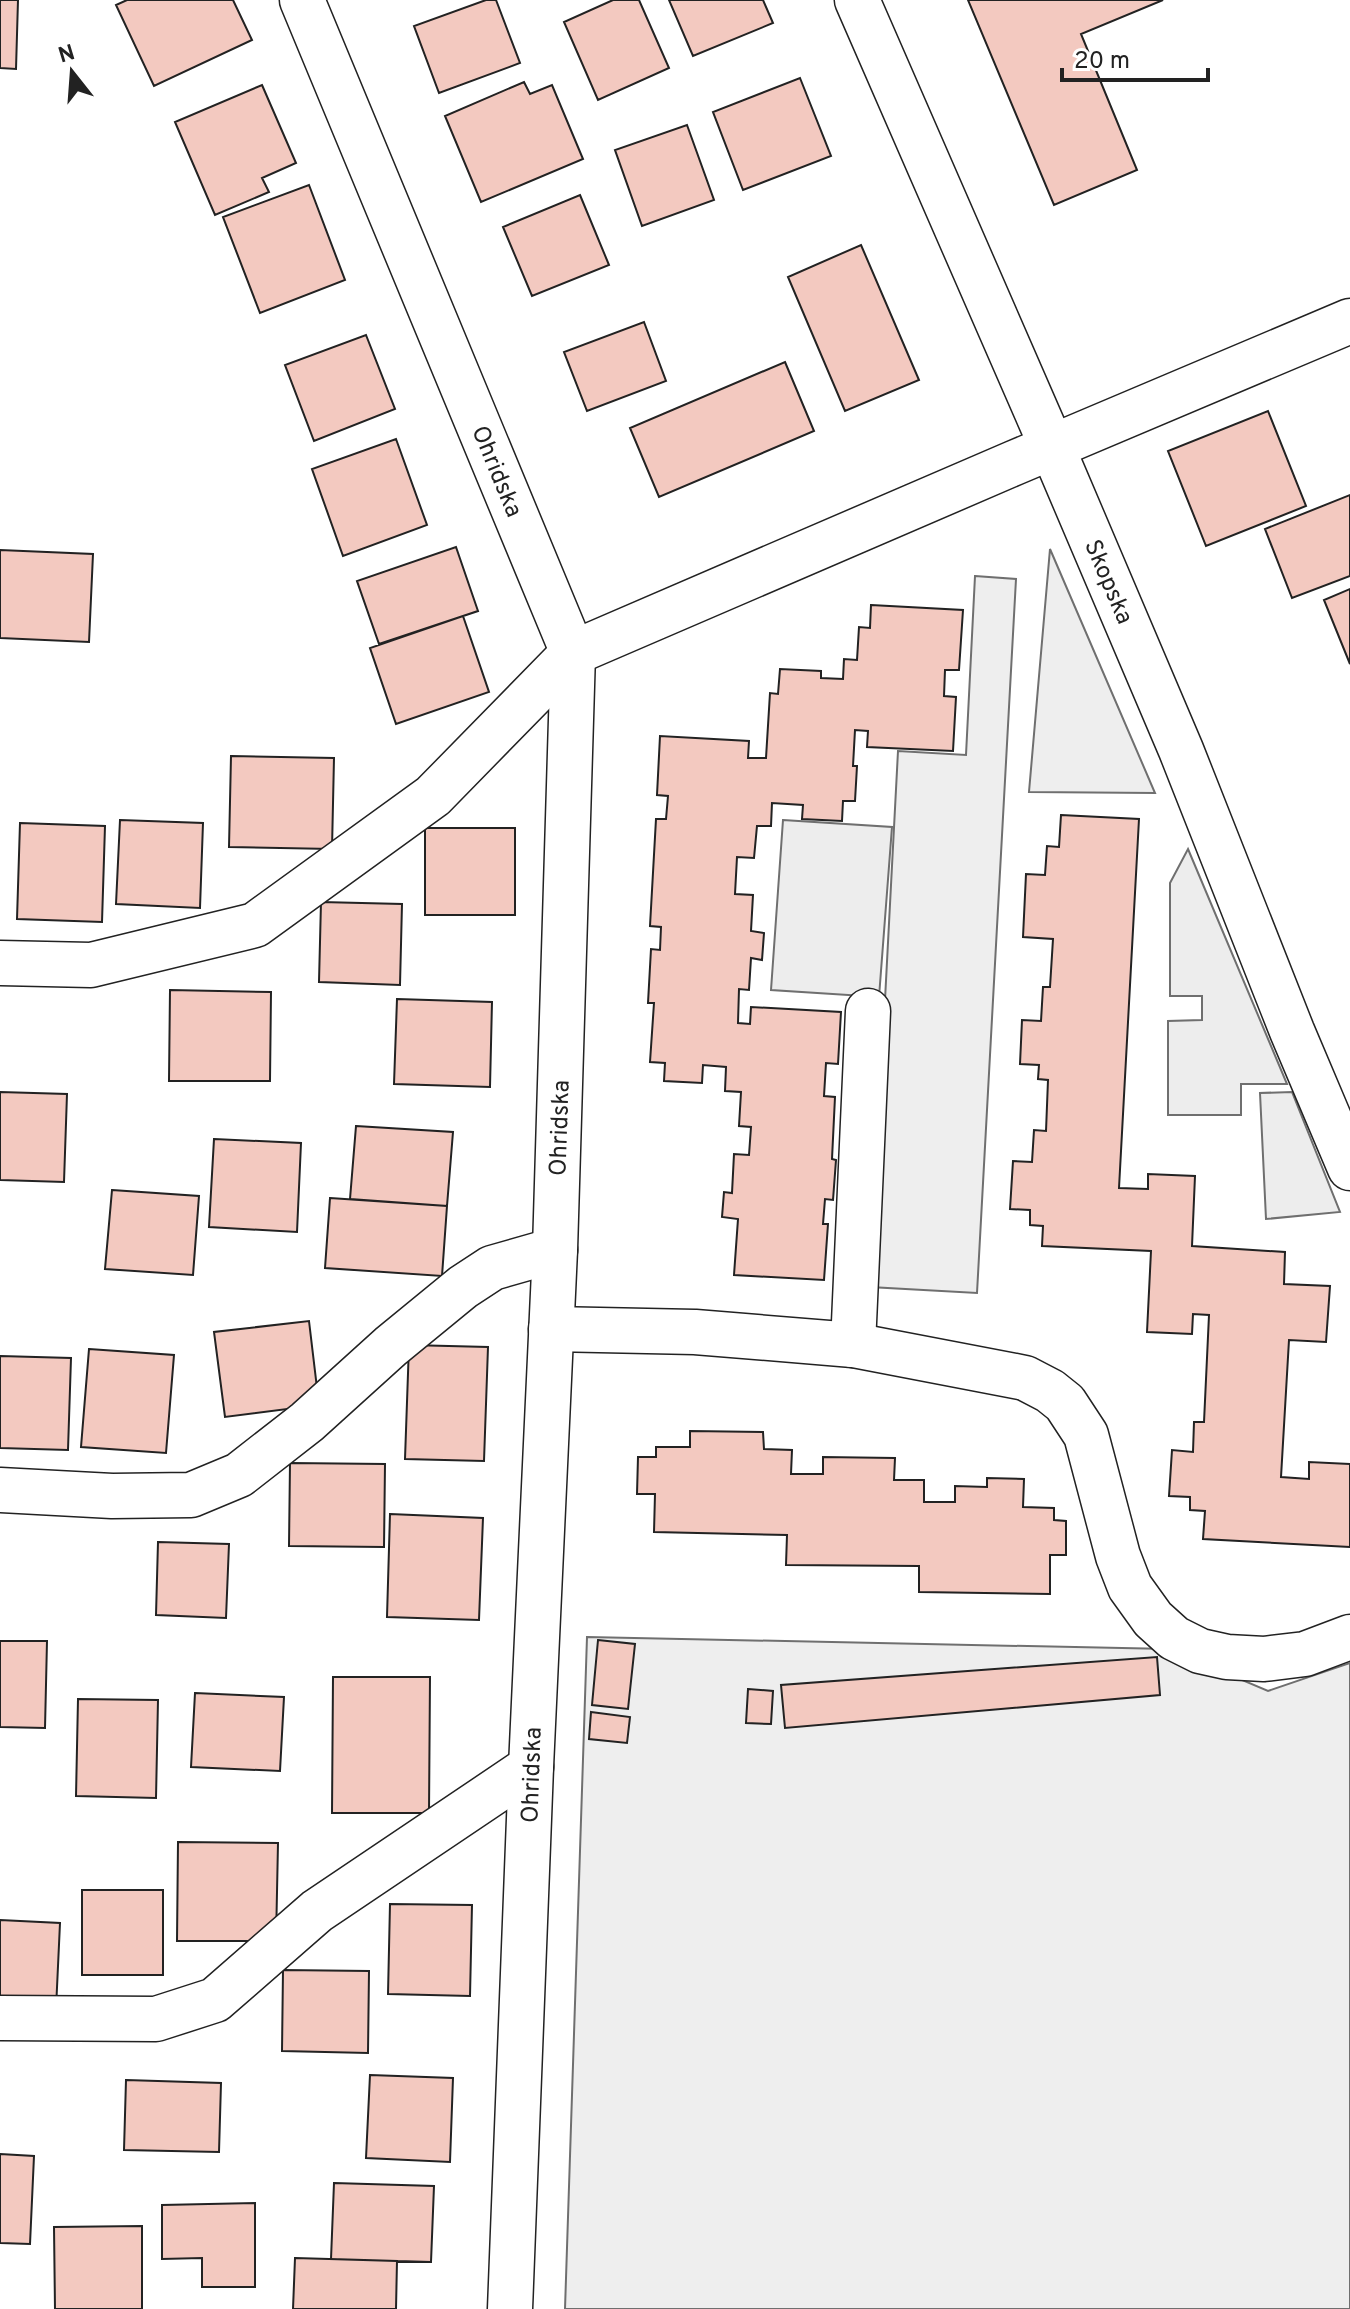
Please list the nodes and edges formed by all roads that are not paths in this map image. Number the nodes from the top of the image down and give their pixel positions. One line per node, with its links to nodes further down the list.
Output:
1 (302, 0): 5 (street, Ohridska)
2 (857, 0): 4 (street, Skopska)
3 (1347, 328): 4 (street)
4 (1052, 447): 5 (street); 8 (street, Skopska)
5 (573, 653): 6 (street); 9 (street, Ohridska)
6 (0, 963)
7 (868, 1011): 11 (street)
8 (1350, 1168)
9 (555, 1250): 10 (street, Ohridska); 12 (street)
10 (551, 1329): 11 (street); 14 (street, Ohridska)
11 (853, 1345): 13 (street)
12 (0, 1490)
13 (1350, 1637)
14 (531, 1767): 15 (street); 16 (street, Ohridska)
15 (0, 2018)
16 (510, 2309)

